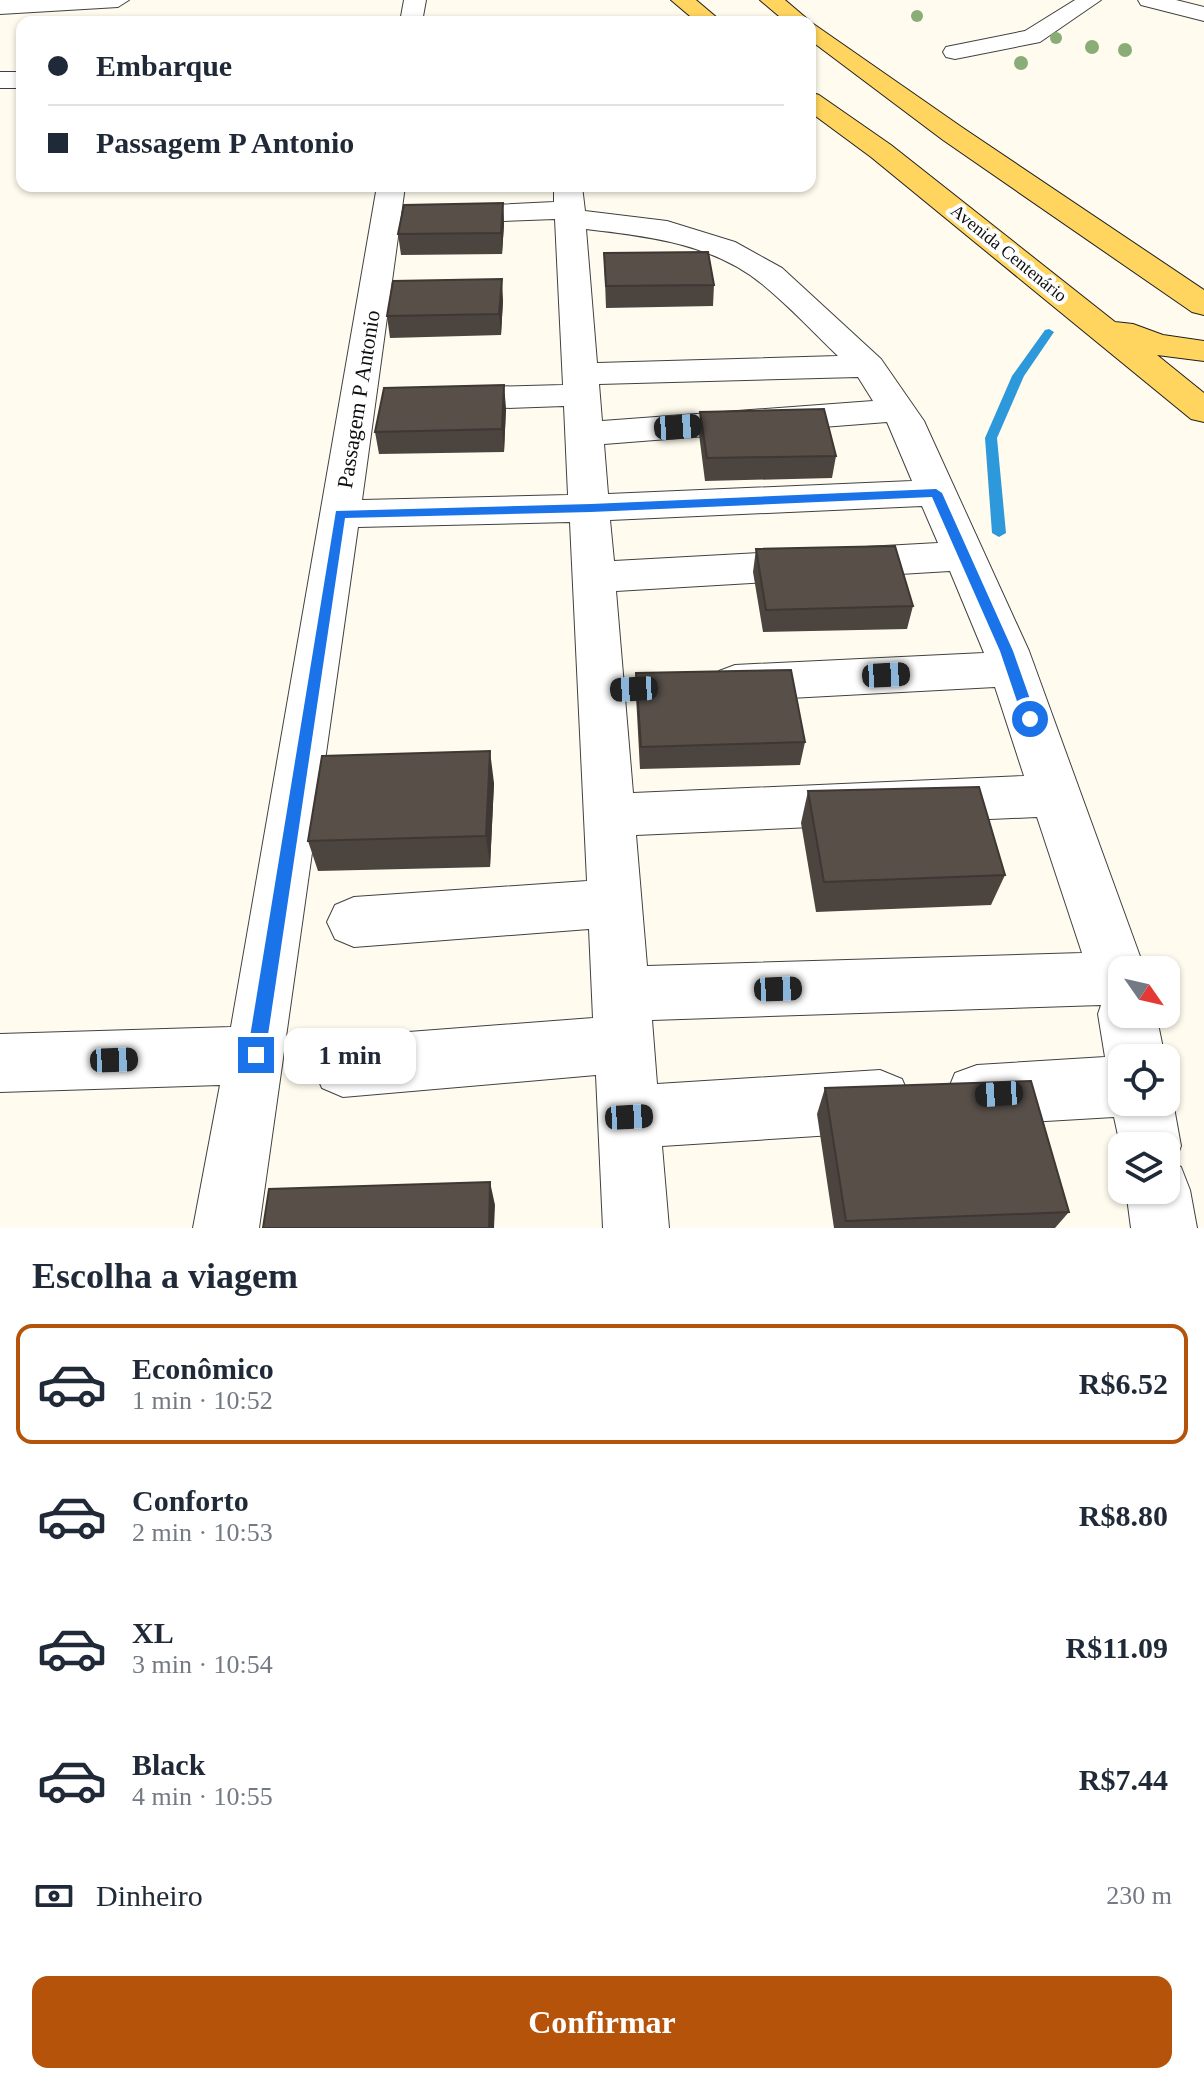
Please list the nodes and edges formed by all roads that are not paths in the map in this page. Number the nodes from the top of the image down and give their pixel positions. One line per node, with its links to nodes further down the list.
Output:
1 (118, 0): 6 (street)
2 (682, 0): 8 (main road)
3 (771, 0): 9 (main road)
4 (1090, 0): 11 (street)
5 (1149, 0): 7 (street)
6 (0, 7)
7 (1204, 14)
8 (703, 16)
9 (793, 16)
10 (816, 33): 12 (main road)
11 (955, 52)
12 (899, 95): 13 (main road); 15 (main road)
13 (816, 103)
14 (816, 103): 16 (main road, Avenida Centenário)
15 (953, 134): 16 (main road); 21 (main road)
16 (894, 135): 20 (main road, Avenida Centenário)
17 (390, 192): 30 (street, Passagem P Antonio)
18 (570, 205): 19 (street); 23 (street); 25 (street)
19 (434, 214)
20 (1033, 271): 22 (main road); 27 (main road, Avenida Centenário)
21 (1204, 305)
22 (1204, 351)
23 (869, 366): 25 (street); 26 (street)
24 (413, 399): 25 (street)
25 (584, 401): 26 (street); 29 (street)
26 (895, 410): 28 (street)
27 (1204, 411)
28 (936, 493): 29 (street); 31 (street)
29 (591, 508): 30 (street); 32 (street)
30 (340, 514): 44 (street, Passagem P Antonio)
31 (964, 556): 32 (street); 33 (street)
32 (595, 577): 36 (street)
33 (1012, 669): 34 (street); 37 (street)
34 (697, 685)
35 (650, 688): 36 (street)
36 (603, 690): 38 (street)
37 (1056, 795): 38 (street); 41 (street)
38 (611, 815): 39 (street)
39 (615, 903): 40 (street); 43 (street)
40 (354, 922)
41 (1110, 956)
42 (1108, 994): 43 (street)
43 (624, 1019): 46 (street); 48 (street)
44 (256, 1055): 45 (street); 50 (street, Passagem P Antonio)
45 (0, 1063)
46 (343, 1067)
47 (1108, 1087): 48 (street)
48 (629, 1117): 51 (street)
49 (1160, 1204): 52 (street)
50 (226, 1228)
51 (636, 1228)
52 (1164, 1228)

